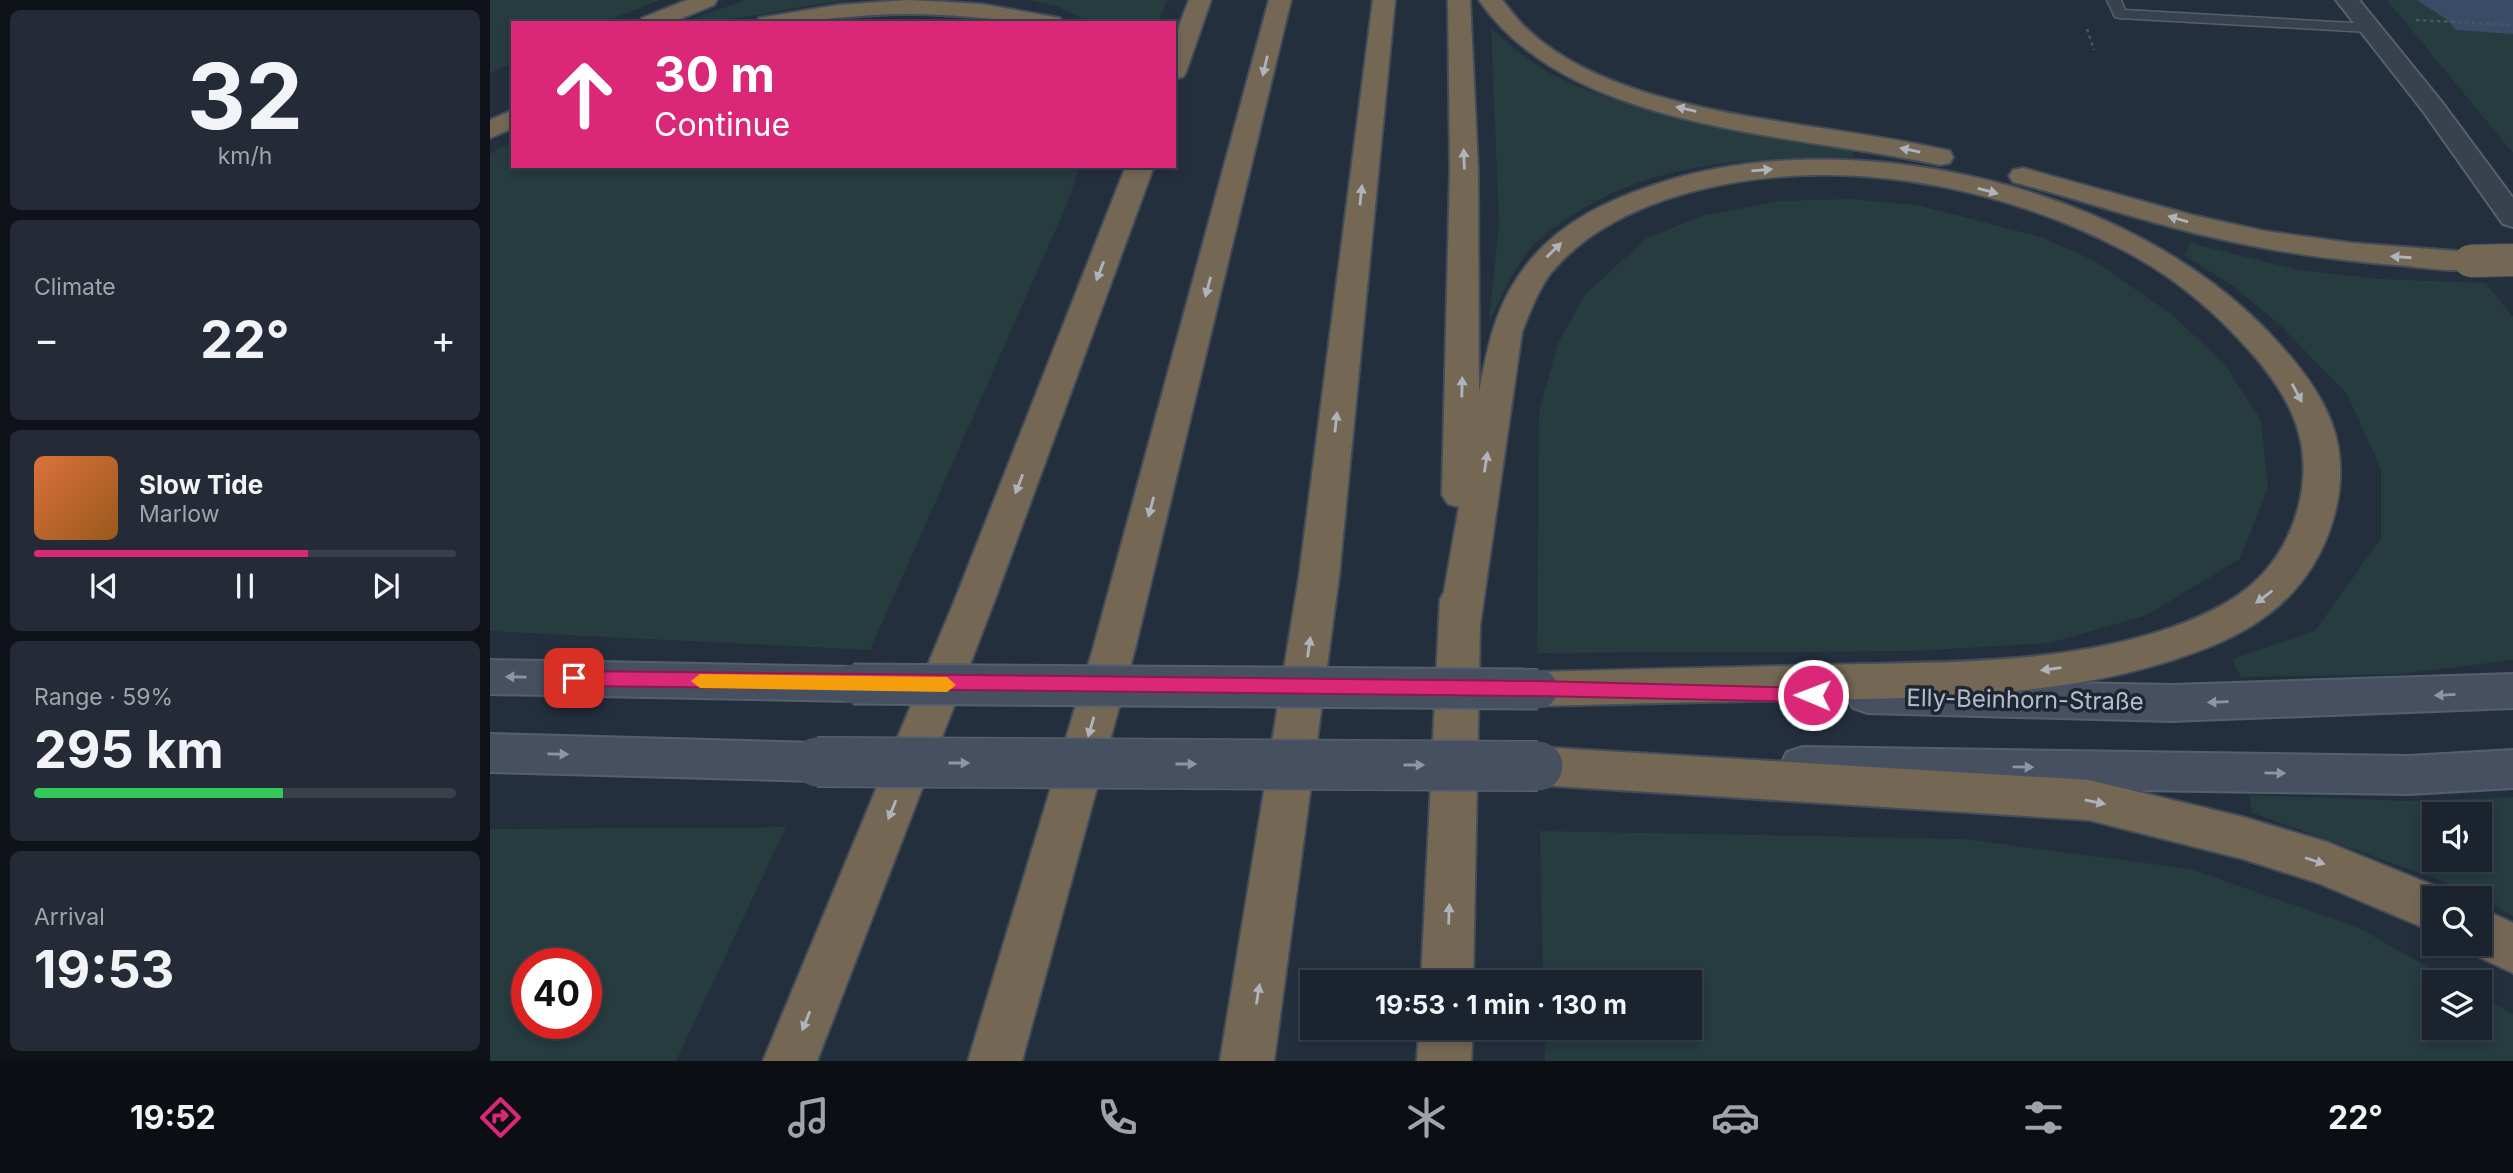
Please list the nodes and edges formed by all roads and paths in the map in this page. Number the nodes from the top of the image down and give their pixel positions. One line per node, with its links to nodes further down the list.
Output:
1 (706, 0): 9 (highway)
2 (1200, 0): 13 (highway)
3 (1280, 0): 34 (highway, one-way to 34)
4 (1384, 0): 35 (highway, one-way to 4)
5 (1459, 0): 21 (highway, one-way to 5)
6 (1490, 0): 20 (highway, one-way to 6, bridge)
7 (2113, 0): 8 (lane)
8 (2358, 15): 12 (path); 19 (street)
9 (655, 21)
10 (777, 21): 11 (highway)
11 (1045, 21)
12 (2513, 25)
13 (1176, 66)
14 (511, 119): 15 (highway)
15 (490, 130)
16 (1129, 168): 18 (highway)
17 (1139, 168): 18 (highway)
18 (1125, 207): 33 (highway, one-way to 33)
19 (2513, 218)
20 (2513, 260)
21 (1460, 626): 23 (highway, one-way to 23); 31 (highway, one-way to 21)
22 (490, 677): 23 (main road, Elly-Beinhorn-Straße, one-way to 22, bridge)
23 (1538, 689): 24 (main road, Elly-Beinhorn-Straße, one-way to 23)
24 (2513, 691)
25 (490, 752): 26 (main road, one-way to 26, bridge)
26 (1538, 766): 27 (main road, one-way to 27); 28 (highway, one-way to 28)
27 (2513, 769)
28 (2422, 904)
29 (2492, 938): 30 (highway)
30 (2513, 949)
31 (1447, 970)
32 (1445, 1040): 36 (highway)
33 (790, 1061)
34 (995, 1061)
35 (1247, 1061)
36 (1444, 1061)

